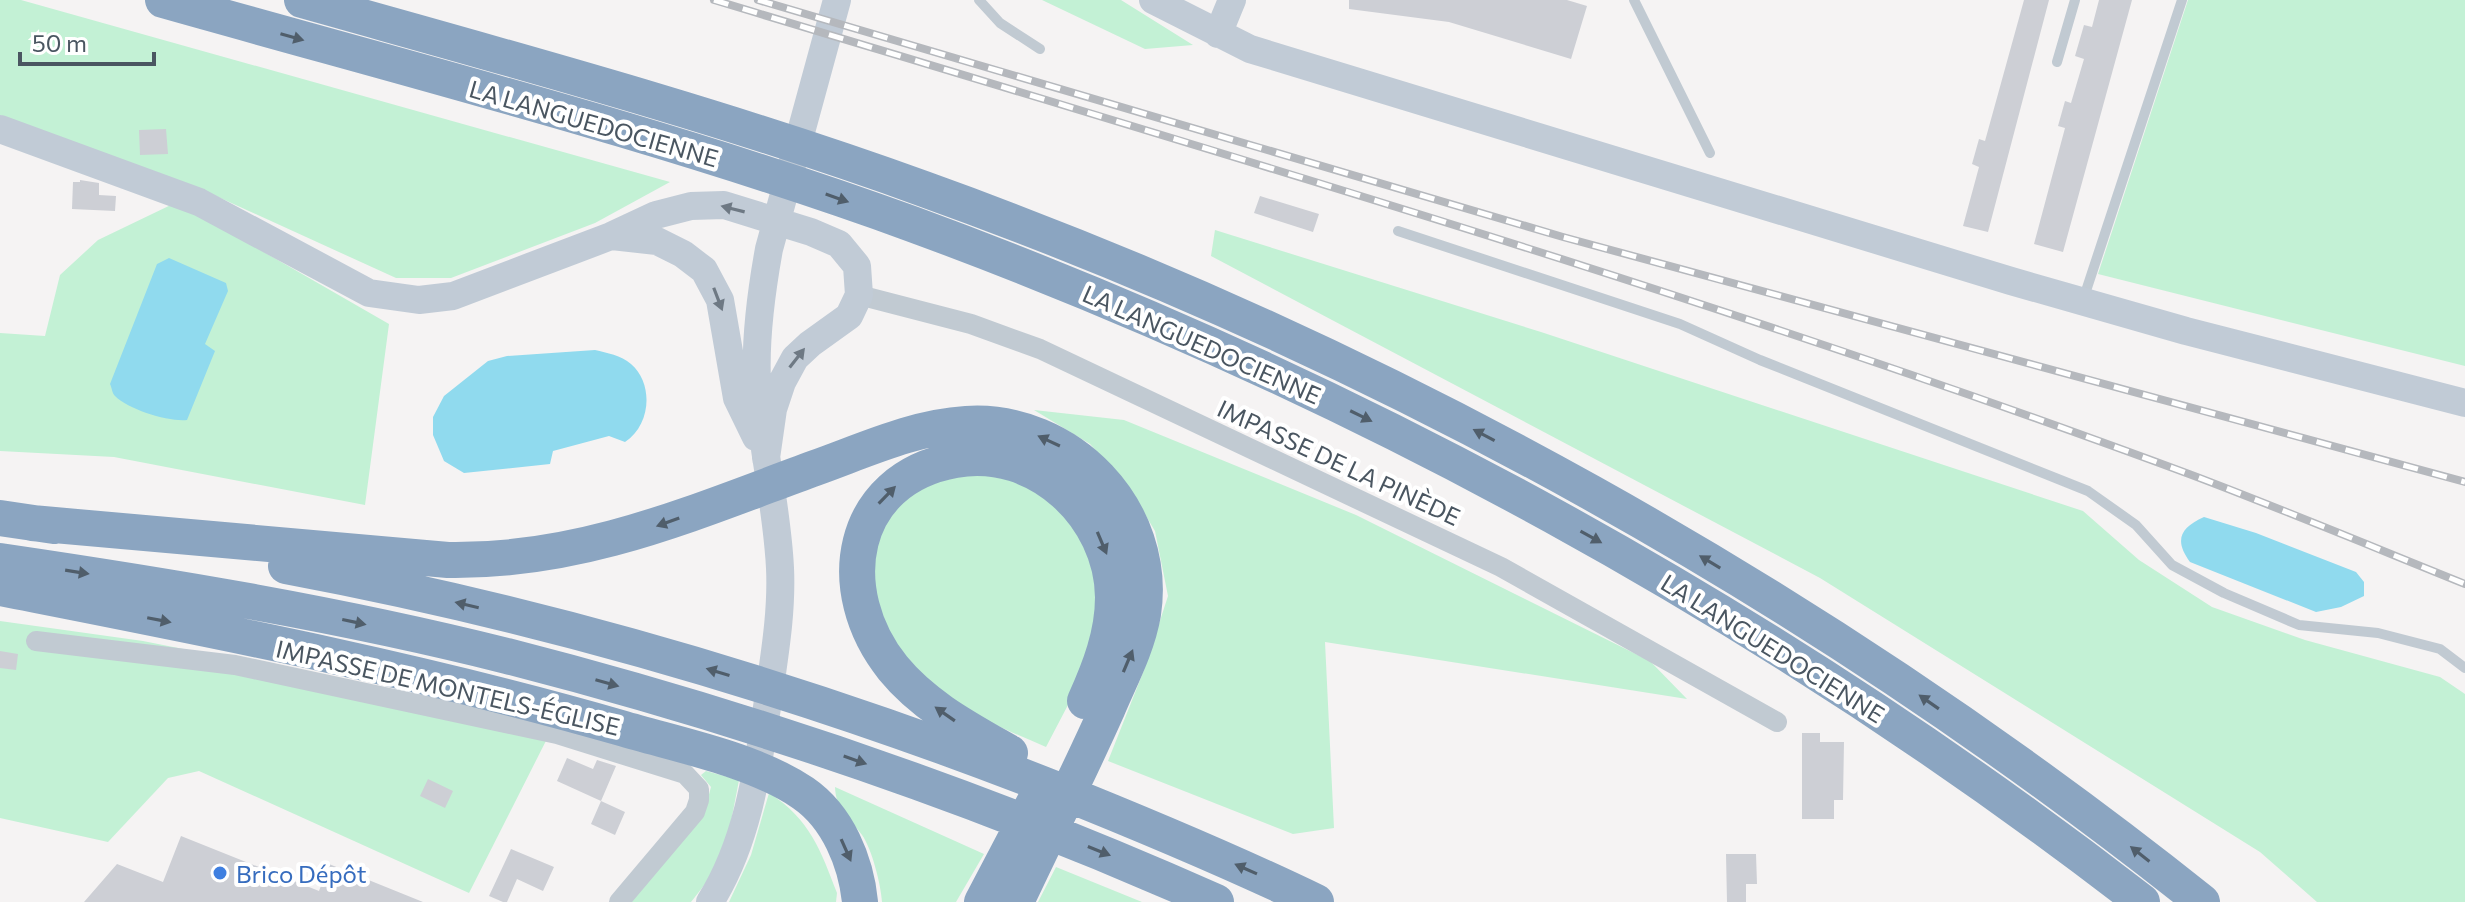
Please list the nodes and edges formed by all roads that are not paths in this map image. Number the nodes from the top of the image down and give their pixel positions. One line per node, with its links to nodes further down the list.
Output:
1 (163, 0): 36 (highway, LA LANGUEDOCIENNE, one-way to 36)
2 (302, 0): 37 (highway, LA LANGUEDOCIENNE, one-way to 2)
3 (837, 0): 20 (street)
4 (979, 0): 11 (lane)
5 (1232, 0): 10 (street)
6 (1634, 0): 14 (lane)
7 (2075, 0): 12 (lane)
8 (2182, 0): 18 (lane)
9 (1167, 2): 10 (street)
10 (1218, 34): 18 (street)
11 (1040, 49)
12 (2057, 62)
13 (0, 129): 16 (street)
14 (1710, 153)
15 (1398, 231): 25 (lane)
16 (611, 236): 17 (street, one-way to 16); 20 (street, one-way to 20)
17 (859, 295): 20 (street, one-way to 17); 26 (street, IMPASSE DE LA PINÈDE)
18 (2083, 302): 19 (street)
19 (2465, 403)
20 (766, 458): 31 (street)
21 (16, 520): 27 (highway, one-way to 21); 28 (highway, one-way to 21)
22 (0, 561): 34 (highway, one-way to 34)
23 (0, 588): 32 (highway, one-way to 32)
24 (36, 641): 30 (street, IMPASSE DE MONTELS-ÉGLISE)
25 (2465, 668)
26 (1777, 722)
27 (1086, 728): 28 (highway, one-way to 27); 29 (highway)
28 (1108, 810): 35 (highway, one-way to 28)
29 (1014, 883): 33 (highway)
30 (619, 902)
31 (710, 902)
32 (860, 902)
33 (982, 902)
34 (1216, 902)
35 (1316, 902)
36 (2142, 902)
37 (2202, 902)

